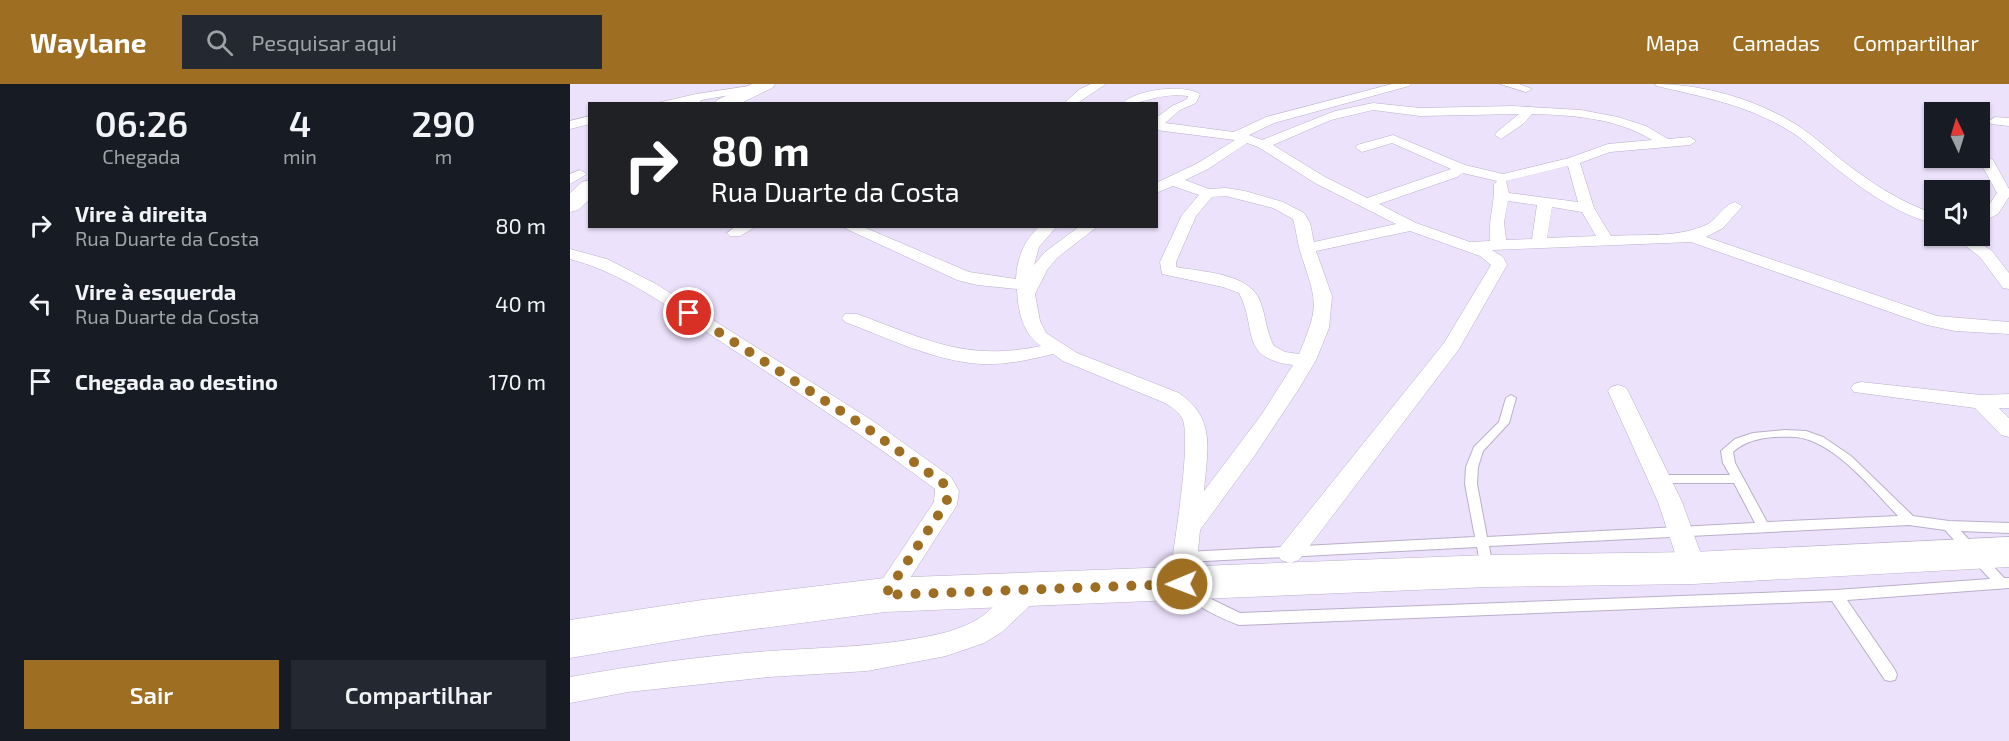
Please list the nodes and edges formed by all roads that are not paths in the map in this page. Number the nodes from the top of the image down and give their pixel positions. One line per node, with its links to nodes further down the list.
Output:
1 (701, 84): 8 (street)
2 (1100, 84): 11 (street)
3 (1405, 84): 21 (street)
4 (1506, 84): 7 (street)
5 (1660, 84): 38 (street)
6 (756, 85): 8 (main road)
7 (1526, 89)
8 (725, 97): 9 (street)
9 (695, 100): 10 (street)
10 (676, 102)
11 (1070, 102)
12 (1129, 102): 17 (street)
13 (1528, 111): 20 (street); 23 (street); 24 (street)
14 (588, 121): 19 (street)
15 (1995, 121): 16 (street)
16 (2009, 122)
17 (1158, 124)
18 (1158, 126): 21 (street)
19 (571, 132)
20 (1501, 135)
21 (1241, 137): 24 (street); 30 (street)
22 (1690, 141): 23 (street)
23 (1665, 142): 26 (street)
24 (1263, 144): 34 (street)
25 (1362, 148): 28 (street)
26 (1573, 161): 29 (street); 36 (street)
27 (1990, 167): 37 (street)
28 (1461, 168): 29 (street); 34 (street)
29 (1503, 178): 32 (street)
30 (1165, 185): 31 (street)
31 (1208, 193): 49 (street); 56 (street)
32 (1502, 196): 33 (street); 46 (street)
33 (1545, 202): 36 (street); 45 (street)
34 (1366, 204): 39 (street)
35 (1735, 206): 43 (street)
36 (1587, 208): 44 (street)
37 (1990, 213)
38 (1924, 216)
39 (1411, 226): 48 (street); 49 (street)
40 (852, 228): 52 (street)
41 (1043, 228): 52 (street)
42 (1088, 228): 52 (street)
43 (1692, 237): 44 (street); 54 (street)
44 (1606, 240): 45 (street)
45 (1539, 242): 46 (street)
46 (1498, 244): 48 (street)
47 (1975, 246): 51 (street)
48 (1469, 247): 70 (street)
49 (1307, 248): 56 (street)
50 (570, 254): 75 (street)
51 (2009, 284)
52 (1025, 290): 55 (street)
53 (851, 318): 55 (street)
54 (2009, 328)
55 (1056, 348): 66 (street)
56 (1306, 360): 66 (street)
57 (1861, 388): 61 (street)
58 (1618, 391): 63 (street)
59 (1511, 398): 71 (lane)
60 (2009, 401): 61 (street)
61 (1981, 402): 62 (street)
62 (2009, 430)
63 (1659, 478): 64 (lane); 69 (street)
64 (1737, 479): 65 (lane); 67 (lane)
65 (1910, 520): 67 (lane); 72 (lane)
66 (1189, 527): 73 (street)
67 (1763, 527): 69 (lane)
68 (2009, 528): 72 (lane)
69 (1687, 549): 71 (main road); 72 (main road)
70 (1290, 553): 71 (lane); 73 (lane)
71 (1485, 557): 73 (main road)
72 (1989, 559): 76 (lane)
73 (1184, 571): 74 (main road); 76 (lane)
74 (1030, 589): 75 (main road); 79 (street)
75 (885, 595): 77 (main road)
76 (1836, 595): 78 (lane)
77 (570, 639)
78 (1890, 675)
79 (570, 690)

